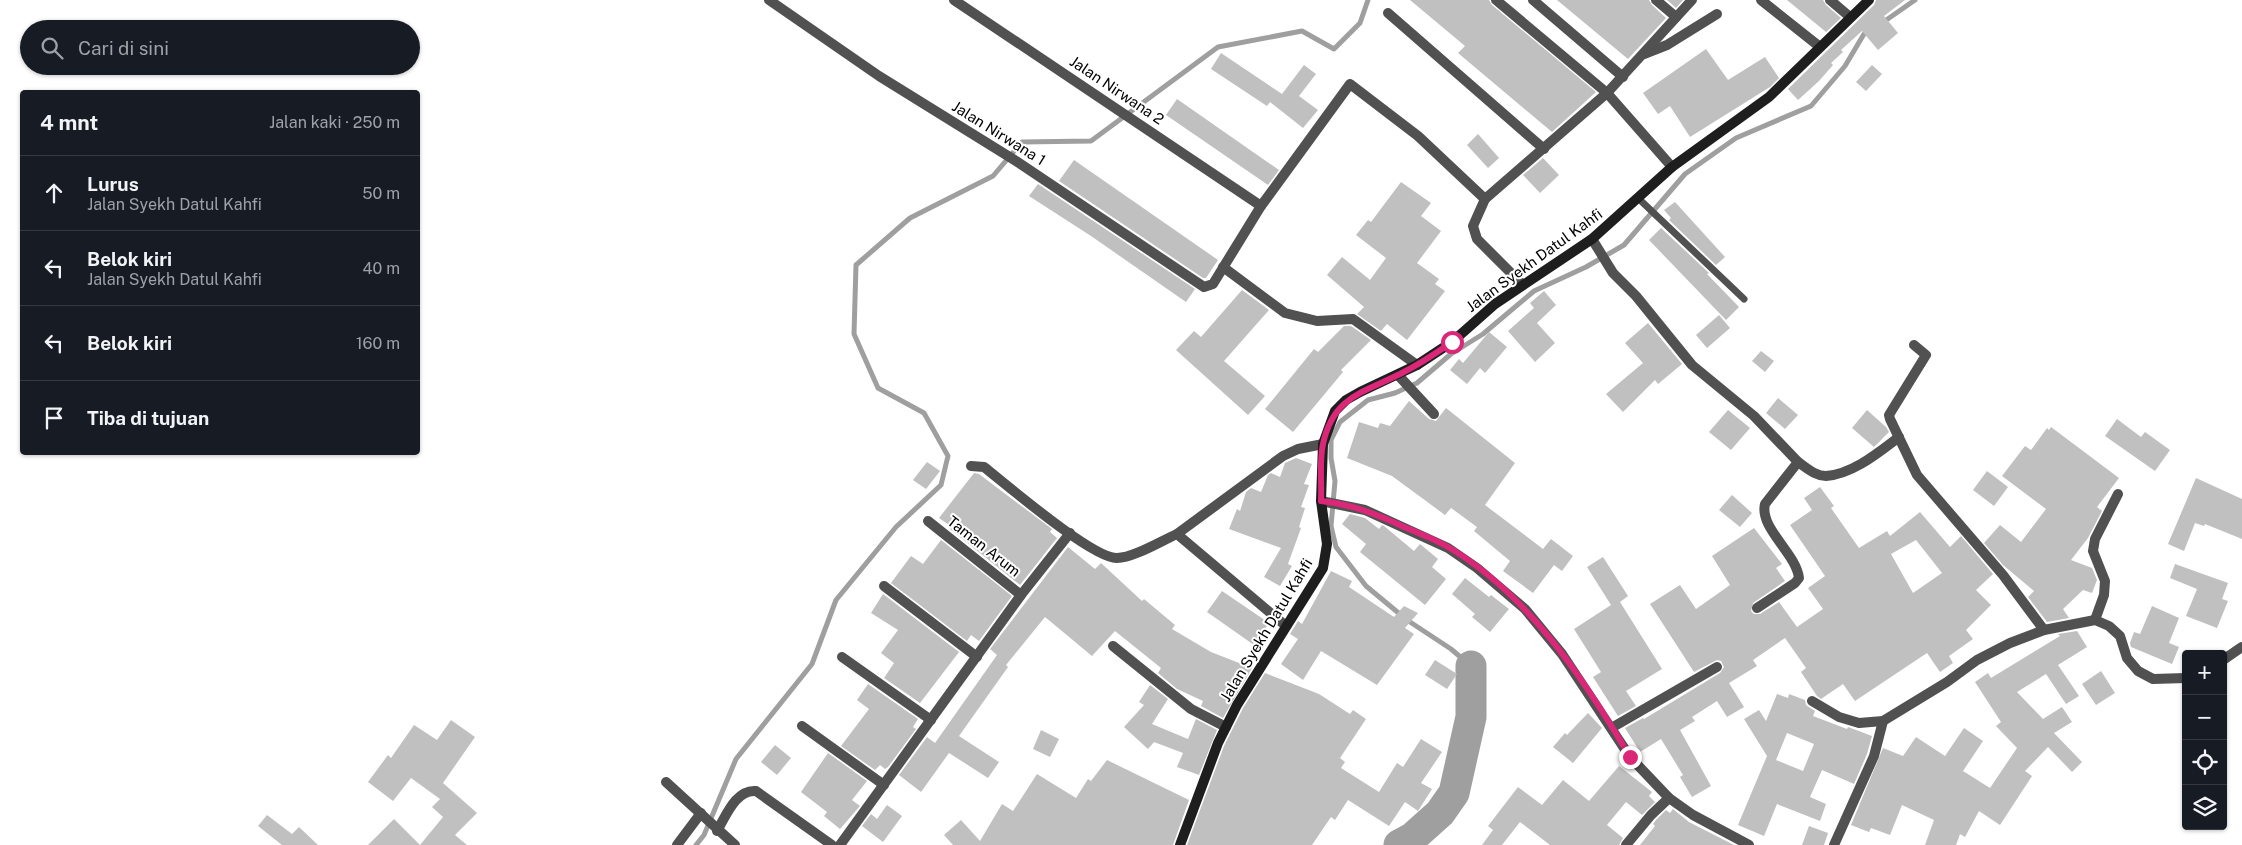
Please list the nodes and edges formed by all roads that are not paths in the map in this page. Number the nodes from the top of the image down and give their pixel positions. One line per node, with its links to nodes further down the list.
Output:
1 (770, 0): 24 (street, Jalan Nirwana 1)
2 (954, 0): 22 (street, Jalan Nirwana 2)
3 (1496, 0): 17 (street)
4 (1533, 0): 16 (street)
5 (1656, 0): 12 (street)
6 (1692, 0): 12 (street)
7 (1761, 0): 14 (street)
8 (1830, 0): 13 (street)
9 (1869, 0): 13 (street, Jalan Syekh Datul Kahfi)
10 (1388, 13): 18 (street)
11 (1717, 14): 15 (street)
12 (1676, 17): 15 (street)
13 (1850, 17): 14 (street, Jalan Syekh Datul Kahfi)
14 (1820, 47): 19 (street, Jalan Syekh Datul Kahfi)
15 (1644, 54): 16 (street)
16 (1623, 77): 17 (street)
17 (1607, 93): 18 (street); 19 (street)
18 (1544, 149): 20 (street)
19 (1672, 168): 21 (street, Jalan Syekh Datul Kahfi)
20 (1485, 199): 22 (street); 25 (street)
21 (1642, 201): 23 (street, Jalan Syekh Datul Kahfi); 26 (lane)
22 (1261, 206): 24 (street)
23 (1592, 239): 25 (street, Jalan Syekh Datul Kahfi); 33 (street)
24 (1223, 267): 28 (street)
25 (1523, 285): 28 (street, Jalan Syekh Datul Kahfi)
26 (1744, 300)
27 (1914, 345): 31 (street)
28 (1417, 365): 29 (street, Jalan Syekh Datul Kahfi)
29 (1401, 378): 30 (street); 32 (street, Jalan Syekh Datul Kahfi)
30 (1434, 414)
31 (1899, 437): 33 (street); 45 (street)
32 (1322, 444): 36 (street, Jalan Syekh Datul Kahfi); 39 (street)
33 (1798, 462): 42 (street)
34 (970, 466): 38 (street)
35 (2118, 494): 43 (street)
36 (1323, 501): 44 (street, Jalan Syekh Datul Kahfi); 58 (street)
37 (928, 521): 41 (street, Taman Arum)
38 (1070, 534): 39 (street); 41 (street)
39 (1177, 534): 44 (street)
40 (884, 586): 48 (street)
41 (1021, 595): 48 (street)
42 (1757, 608)
43 (2095, 620): 45 (street); 52 (street)
44 (1286, 626): 57 (street, Jalan Syekh Datul Kahfi)
45 (2044, 630): 55 (street)
46 (1113, 646): 57 (street)
47 (2242, 647): 49 (street)
48 (977, 657): 54 (street)
49 (2227, 657)
50 (842, 658): 54 (street)
51 (1717, 667): 58 (street)
52 (2182, 678)
53 (1812, 701): 55 (street)
54 (931, 720): 60 (street)
55 (1883, 721): 71 (street)
56 (802, 726): 60 (street)
57 (1226, 727): 68 (street, Jalan Syekh Datul Kahfi)
58 (1613, 727): 61 (street)
59 (666, 782): 62 (street)
60 (884, 785): 67 (street)
61 (1669, 798): 69 (street); 70 (street)
62 (703, 815): 63 (street); 64 (street)
63 (715, 828): 65 (street); 66 (street)
64 (677, 845)
65 (735, 845)
66 (832, 845)
67 (840, 845)
68 (1180, 845)
69 (1626, 845)
70 (1749, 845)
71 (1834, 845)

